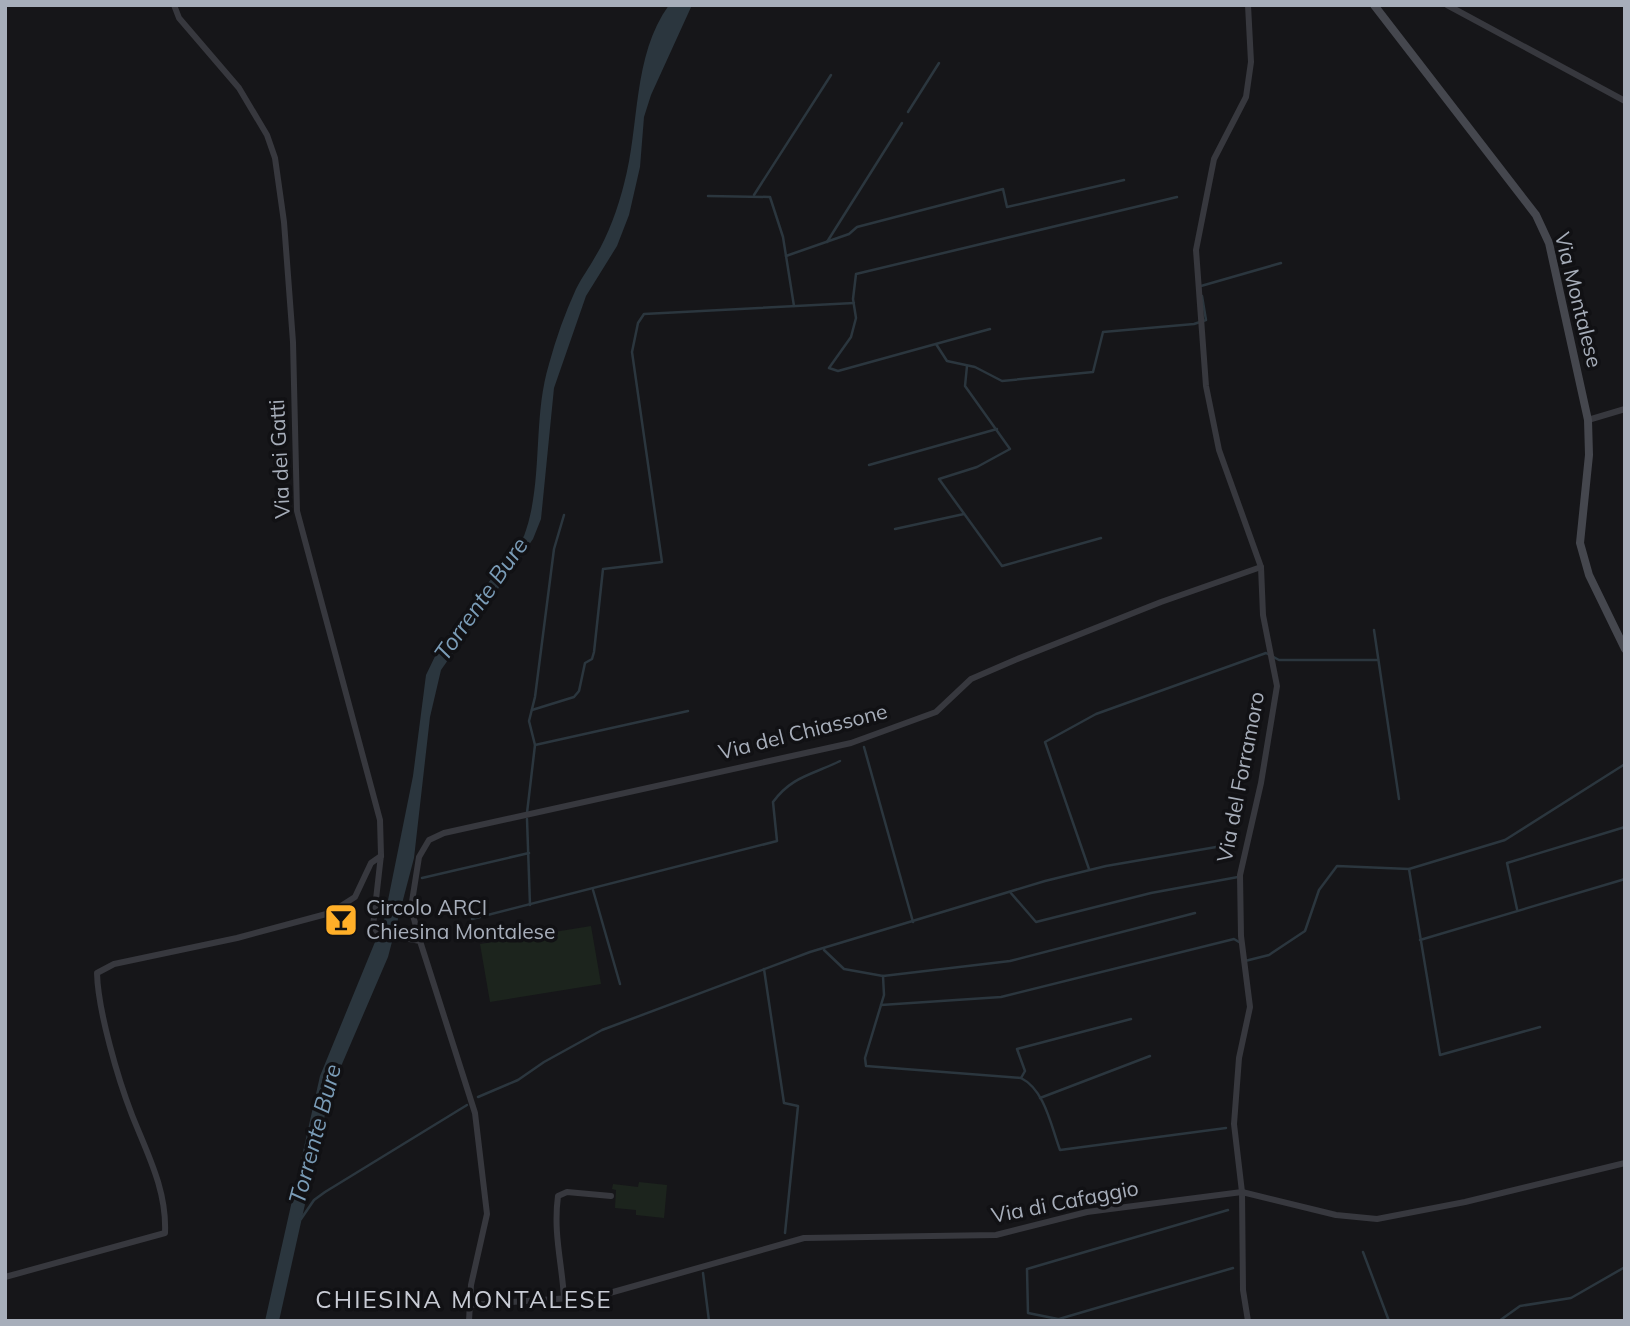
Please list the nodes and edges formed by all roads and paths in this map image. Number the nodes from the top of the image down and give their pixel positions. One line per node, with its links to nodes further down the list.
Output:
1 (174, 5): 10 (street, Via dei Gatti)
2 (1248, 5): 8 (street, Via del Forramoro)
3 (1374, 5): 7 (main road, Via Montalese)
4 (1447, 5): 5 (street)
5 (1625, 101)
6 (1625, 409): 7 (street)
7 (1588, 420): 9 (main road, Via Montalese)
8 (1261, 566): 11 (street, Via del Chiassone); 13 (street, Via del Forramoro)
9 (1625, 649)
10 (381, 855): 11 (street, Via dei Gatti); 15 (street)
11 (419, 941): 17 (street, Via del Chiassone)
12 (1625, 1163): 13 (street, Via di Cafaggio)
13 (1242, 1192): 16 (street, Via di Cafaggio); 19 (street, Via del Forramoro)
14 (611, 1196): 16 (street)
15 (5, 1277)
16 (564, 1298): 17 (street, Via di Cafaggio)
17 (469, 1306): 18 (street, Via del Chiassone)
18 (469, 1321)
19 (1248, 1321)

